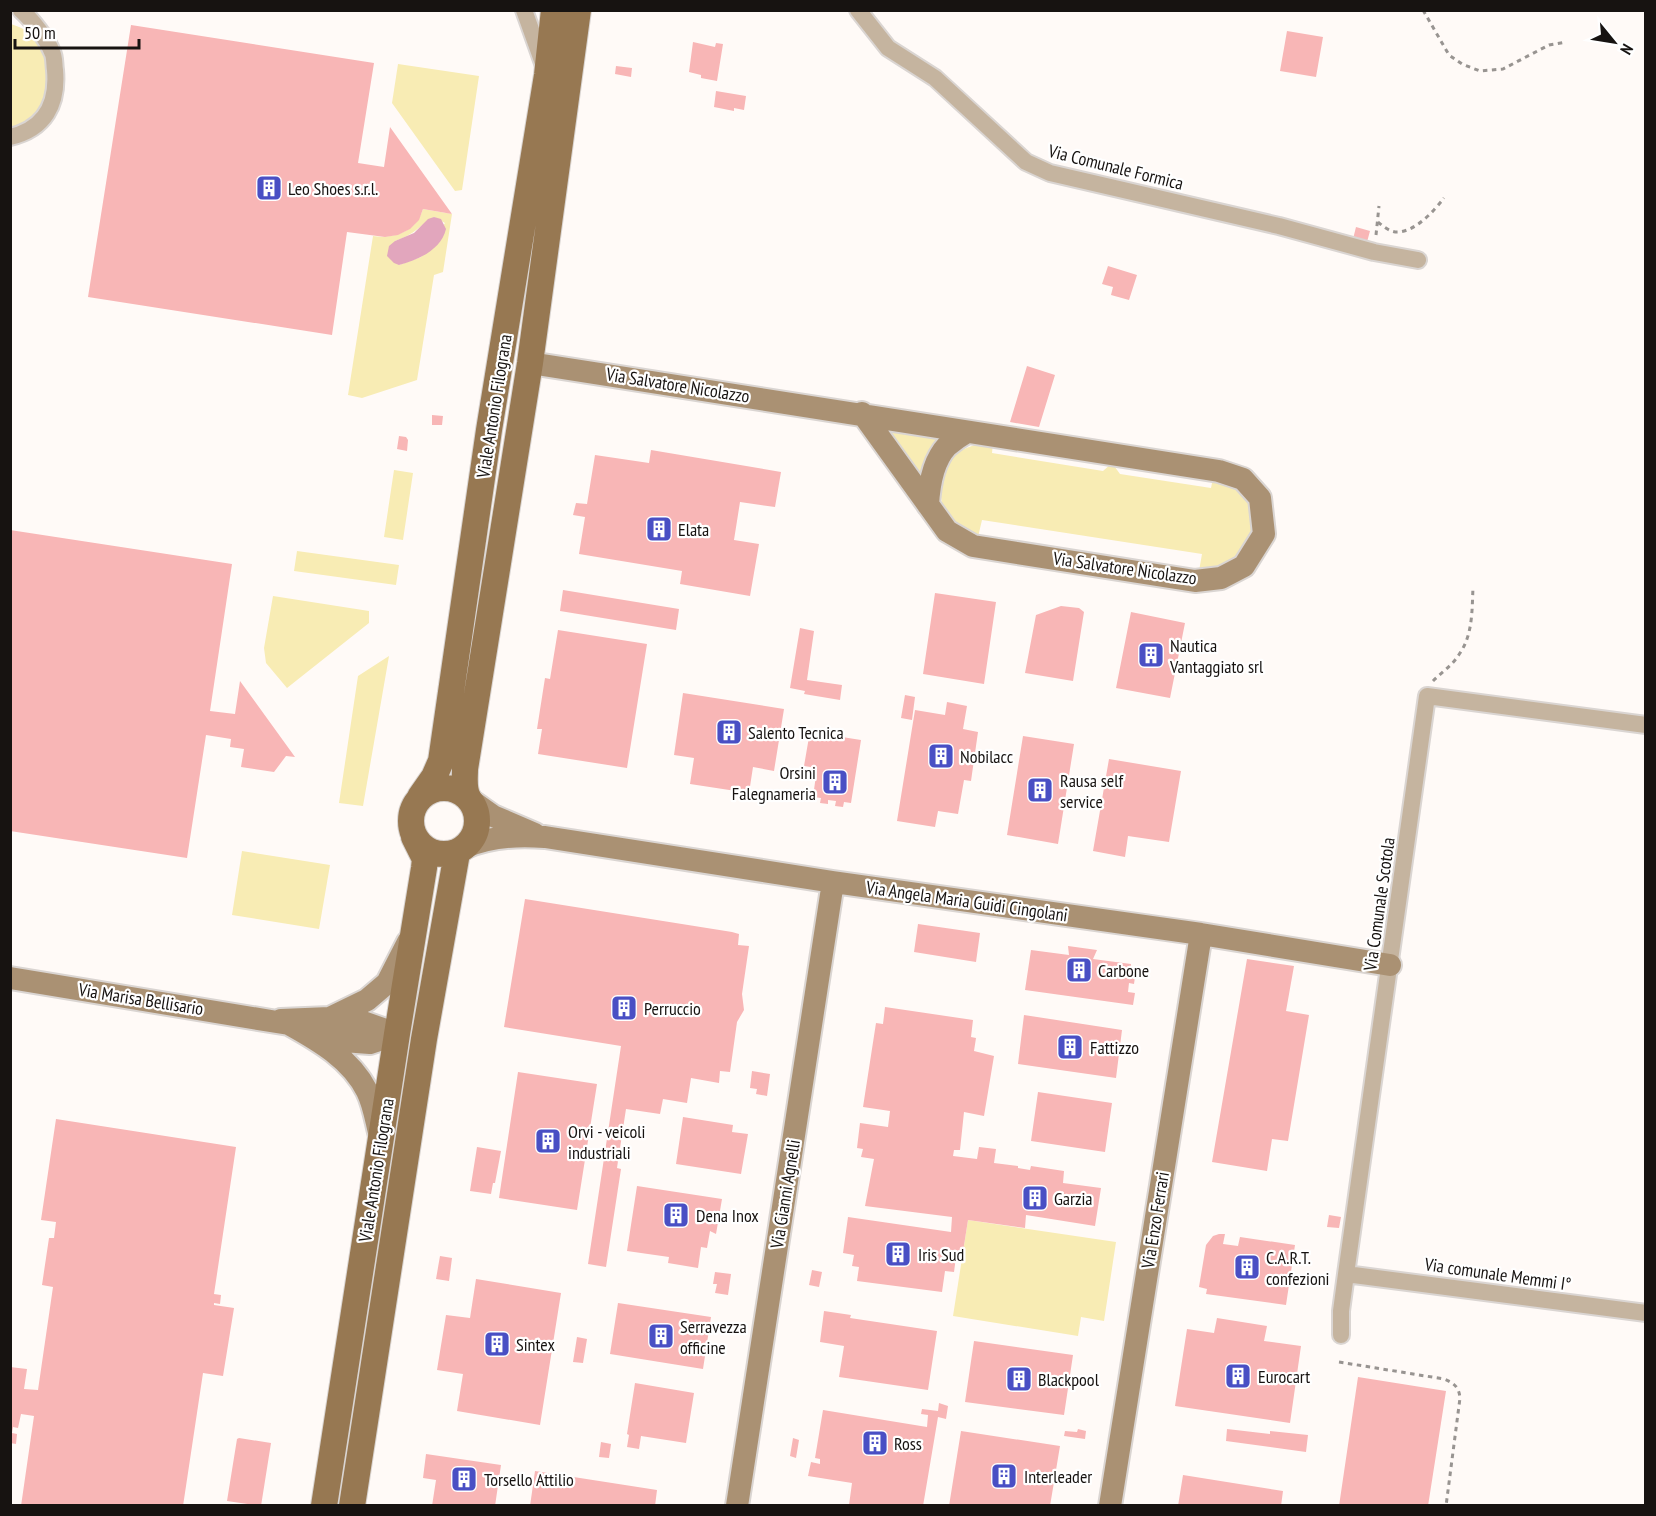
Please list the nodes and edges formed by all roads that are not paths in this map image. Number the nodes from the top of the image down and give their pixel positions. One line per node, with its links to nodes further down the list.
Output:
1 (21, 10): 7 (street)
2 (524, 10): 6 (street)
3 (554, 10): 6 (main road, Viale Antonio Filograna)
4 (578, 10): 9 (main road, Viale Antonio Filograna)
5 (858, 10): 8 (street, Via Comunale Formica)
6 (547, 75): 11 (main road, Viale Antonio Filograna)
7 (10, 137)
8 (1418, 260)
9 (530, 363): 10 (street, Via Salvatore Nicolazzo); 13 (main road, Viale Antonio Filograna)
10 (862, 413): 12 (street, Via Salvatore Nicolazzo); 14 (street, Via Salvatore Nicolazzo)
11 (489, 430): 13 (street); 16 (main road, Viale Antonio Filograna)
12 (967, 432): 14 (street); 14 (street, Via Salvatore Nicolazzo)
13 (519, 434): 17 (main road, Viale Antonio Filograna)
14 (928, 505)
15 (1646, 725): 24 (street, Via Comunale Scotola)
16 (420, 797): 17 (main road); 18 (main road)
17 (470, 799): 19 (street); 20 (main road)
18 (414, 837): 20 (main road); 22 (main road, Viale Antonio Filograna)
19 (545, 837): 20 (street); 21 (street, Via Angela Maria Guidi Cingolani)
20 (461, 850): 30 (main road, Viale Antonio Filograna)
21 (833, 882): 23 (street, Via Angela Maria Guidi Cingolani); 37 (street, Via Gianni Agnelli)
22 (414, 927): 26 (street, Via Marisa Bellisario); 28 (main road, Viale Antonio Filograna)
23 (1201, 934): 24 (street, Via Angela Maria Guidi Cingolani); 38 (street, Via Enzo Ferrari)
24 (1390, 965): 32 (street, Via Comunale Scotola)
25 (10, 978): 27 (street, Via Marisa Bellisario)
26 (330, 1018): 27 (street, Via Marisa Bellisario); 28 (street, Via Marisa Bellisario)
27 (271, 1020): 29 (street, Via Marisa Bellisario)
28 (397, 1034): 29 (street, Via Marisa Bellisario); 30 (main road); 31 (main road, Viale Antonio Filograna)
29 (317, 1039): 31 (street, Via Marisa Bellisario)
30 (424, 1039): 36 (main road, Viale Antonio Filograna)
31 (380, 1139): 35 (main road, Viale Antonio Filograna)
32 (1346, 1274): 33 (street, Via comunale Memmi I°); 34 (street, Via Comunale Scotola)
33 (1646, 1313)
34 (1341, 1335)
35 (324, 1506)
36 (352, 1506)
37 (737, 1506)
38 (1110, 1506)

